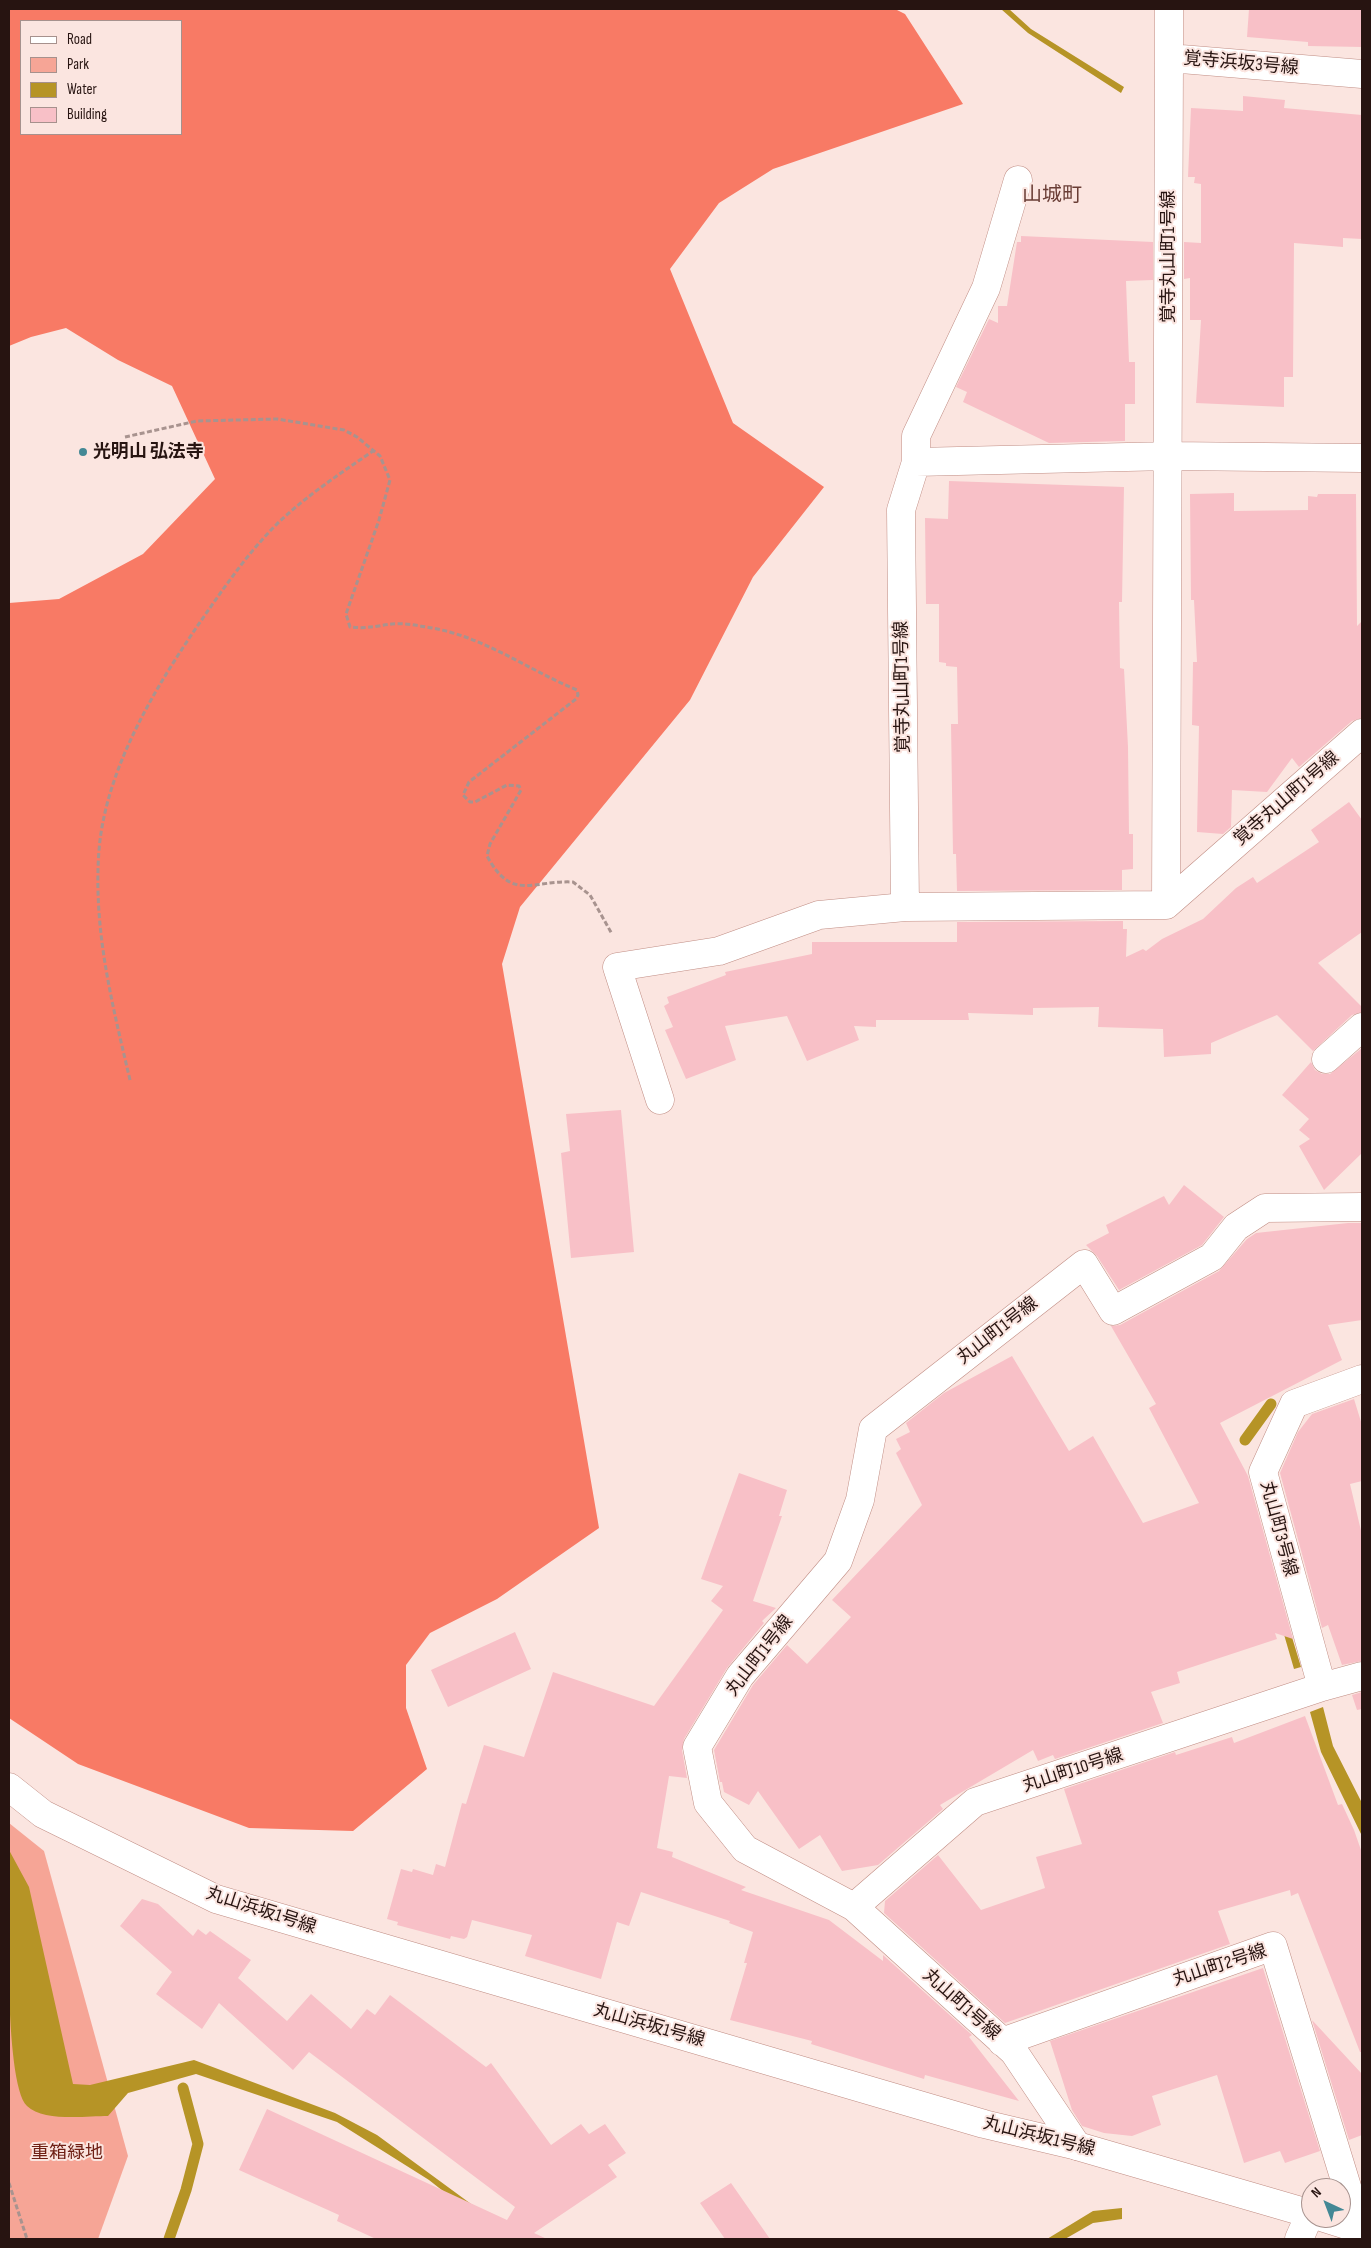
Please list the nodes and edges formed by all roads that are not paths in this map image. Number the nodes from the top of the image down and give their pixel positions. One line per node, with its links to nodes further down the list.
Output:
1 (1169, 9): 2 (street, 覚寺浜坂3号線)
2 (1169, 58): 3 (street, 覚寺浜坂3号線); 5 (street, 覚寺丸山町1号線)
3 (1362, 74)
4 (1018, 180): 7 (street, 覚寺丸山町1号線)
5 (1169, 456): 6 (street); 7 (street); 9 (street, 覚寺丸山町1号線)
6 (1362, 458)
7 (916, 462): 10 (street, 覚寺丸山町1号線)
8 (1362, 733): 9 (street, 覚寺丸山町1号線)
9 (1166, 904): 10 (street)
10 (905, 907): 13 (street)
11 (1362, 1027): 12 (street)
12 (1326, 1059)
13 (660, 1100)
14 (1362, 1207): 19 (street, 丸山町1号線)
15 (1362, 1379): 17 (street, 丸山町3号線)
16 (1362, 1676): 17 (street)
17 (1322, 1688): 19 (street, 丸山町10号線)
18 (9, 1787): 21 (street, 丸山浜坂1号線)
19 (854, 1907): 20 (street, 丸山町1号線)
20 (1002, 2042): 21 (street, 丸山町1号線); 24 (street, 丸山町2号線)
21 (1077, 2146): 22 (street, 丸山浜坂1号線)
22 (1301, 2211)
23 (1306, 2228): 25 (street)
24 (1361, 2229)
25 (1299, 2239)

